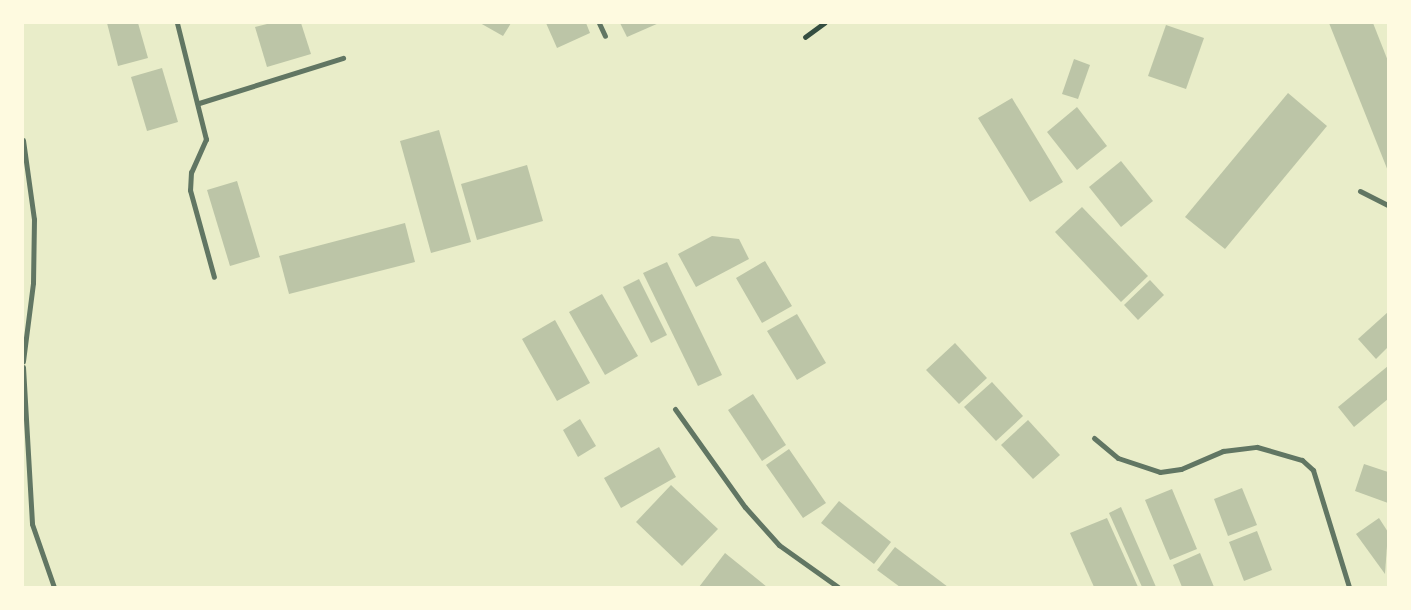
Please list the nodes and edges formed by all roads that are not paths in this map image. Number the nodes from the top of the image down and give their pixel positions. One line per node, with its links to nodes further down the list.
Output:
1 (177, 23): 5 (lane)
2 (599, 23): 3 (lane)
3 (605, 36)
4 (343, 58): 5 (lane)
5 (199, 103): 9 (lane)
6 (23, 140): 10 (lane)
7 (1360, 191): 8 (lane)
8 (1388, 205)
9 (214, 277)
10 (23, 361)
11 (23, 367): 14 (lane)
12 (675, 409): 15 (lane)
13 (1094, 438): 16 (lane)
14 (54, 587)
15 (838, 587)
16 (1349, 587)

